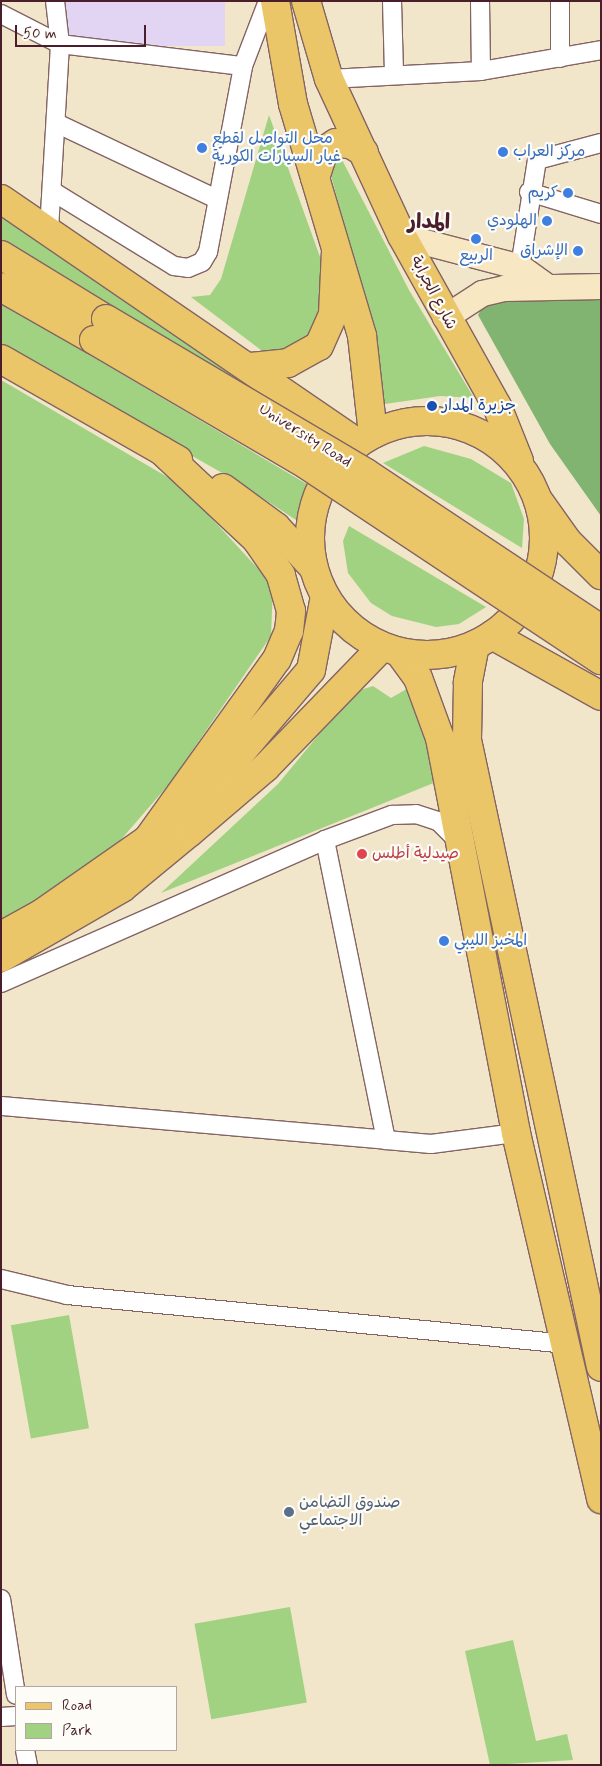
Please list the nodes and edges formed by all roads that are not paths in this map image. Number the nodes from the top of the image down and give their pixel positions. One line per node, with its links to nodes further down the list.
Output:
1 (55, 1): 9 (street)
2 (268, 1): 12 (street)
3 (275, 1): 19 (main road)
4 (306, 1): 15 (main road, شارع الجرابة)
5 (392, 1): 14 (street)
6 (480, 1): 13 (street)
7 (560, 1): 11 (street)
8 (1, 14): 9 (street)
9 (60, 44): 12 (street); 16 (street)
10 (601, 50): 11 (street)
11 (560, 58): 13 (street)
12 (243, 66): 23 (street)
13 (481, 70): 14 (street)
14 (394, 73): 15 (street)
15 (329, 79): 18 (main road, شارع الجرابة)
16 (56, 123): 20 (street); 23 (street)
17 (601, 143): 21 (street)
18 (364, 152): 19 (main road); 26 (main road, شارع الجرابة)
19 (315, 178): 27 (main road)
20 (52, 191): 23 (street); 25 (street)
21 (529, 192): 24 (street); 29 (street)
22 (1, 199): 25 (main road)
23 (217, 199)
24 (601, 214)
25 (49, 230): 36 (main road)
26 (402, 236): 29 (street); 33 (main road, شارع الجرابة)
27 (336, 250): 36 (main road); 37 (main road)
28 (1, 255): 34 (main road, University Road)
29 (520, 266): 30 (street)
30 (545, 285): 31 (street); 33 (street)
31 (601, 286)
32 (1, 287): 34 (main road, University Road)
33 (445, 317): 39 (main road, شارع الجرابة)
34 (100, 330): 44 (main road, University Road, bridge); 47 (main road, University Road, bridge)
35 (1, 359): 38 (main road)
36 (251, 367): 37 (main road)
37 (365, 439): 39 (main road); 41 (main road)
38 (162, 451): 41 (main road); 49 (main road)
39 (523, 470): 40 (main road)
40 (538, 500): 42 (main road); 45 (main road)
41 (313, 567): 43 (main road)
42 (601, 575)
43 (325, 596): 46 (main road); 49 (main road)
44 (601, 628)
45 (484, 640): 46 (main road); 48 (main road); 59 (main road)
46 (390, 649): 51 (main road); 53 (main road)
47 (601, 660)
48 (601, 696)
49 (148, 839): 52 (main road)
50 (325, 840): 51 (street); 54 (street); 57 (street)
51 (462, 846): 56 (main road)
52 (1, 936)
53 (1, 958)
54 (1, 983)
55 (1, 1106): 57 (street)
56 (516, 1133): 57 (street); 60 (main road)
57 (386, 1140)
58 (1, 1279): 60 (street)
59 (597, 1333): 61 (main road)
60 (563, 1344): 62 (main road)
61 (601, 1367)
62 (601, 1499)
63 (1, 1599): 64 (street)
64 (3, 1637): 65 (street)
65 (15, 1691)
66 (15, 1716): 67 (street)
67 (1, 1717)
68 (25, 1751): 69 (street)
69 (28, 1765)

